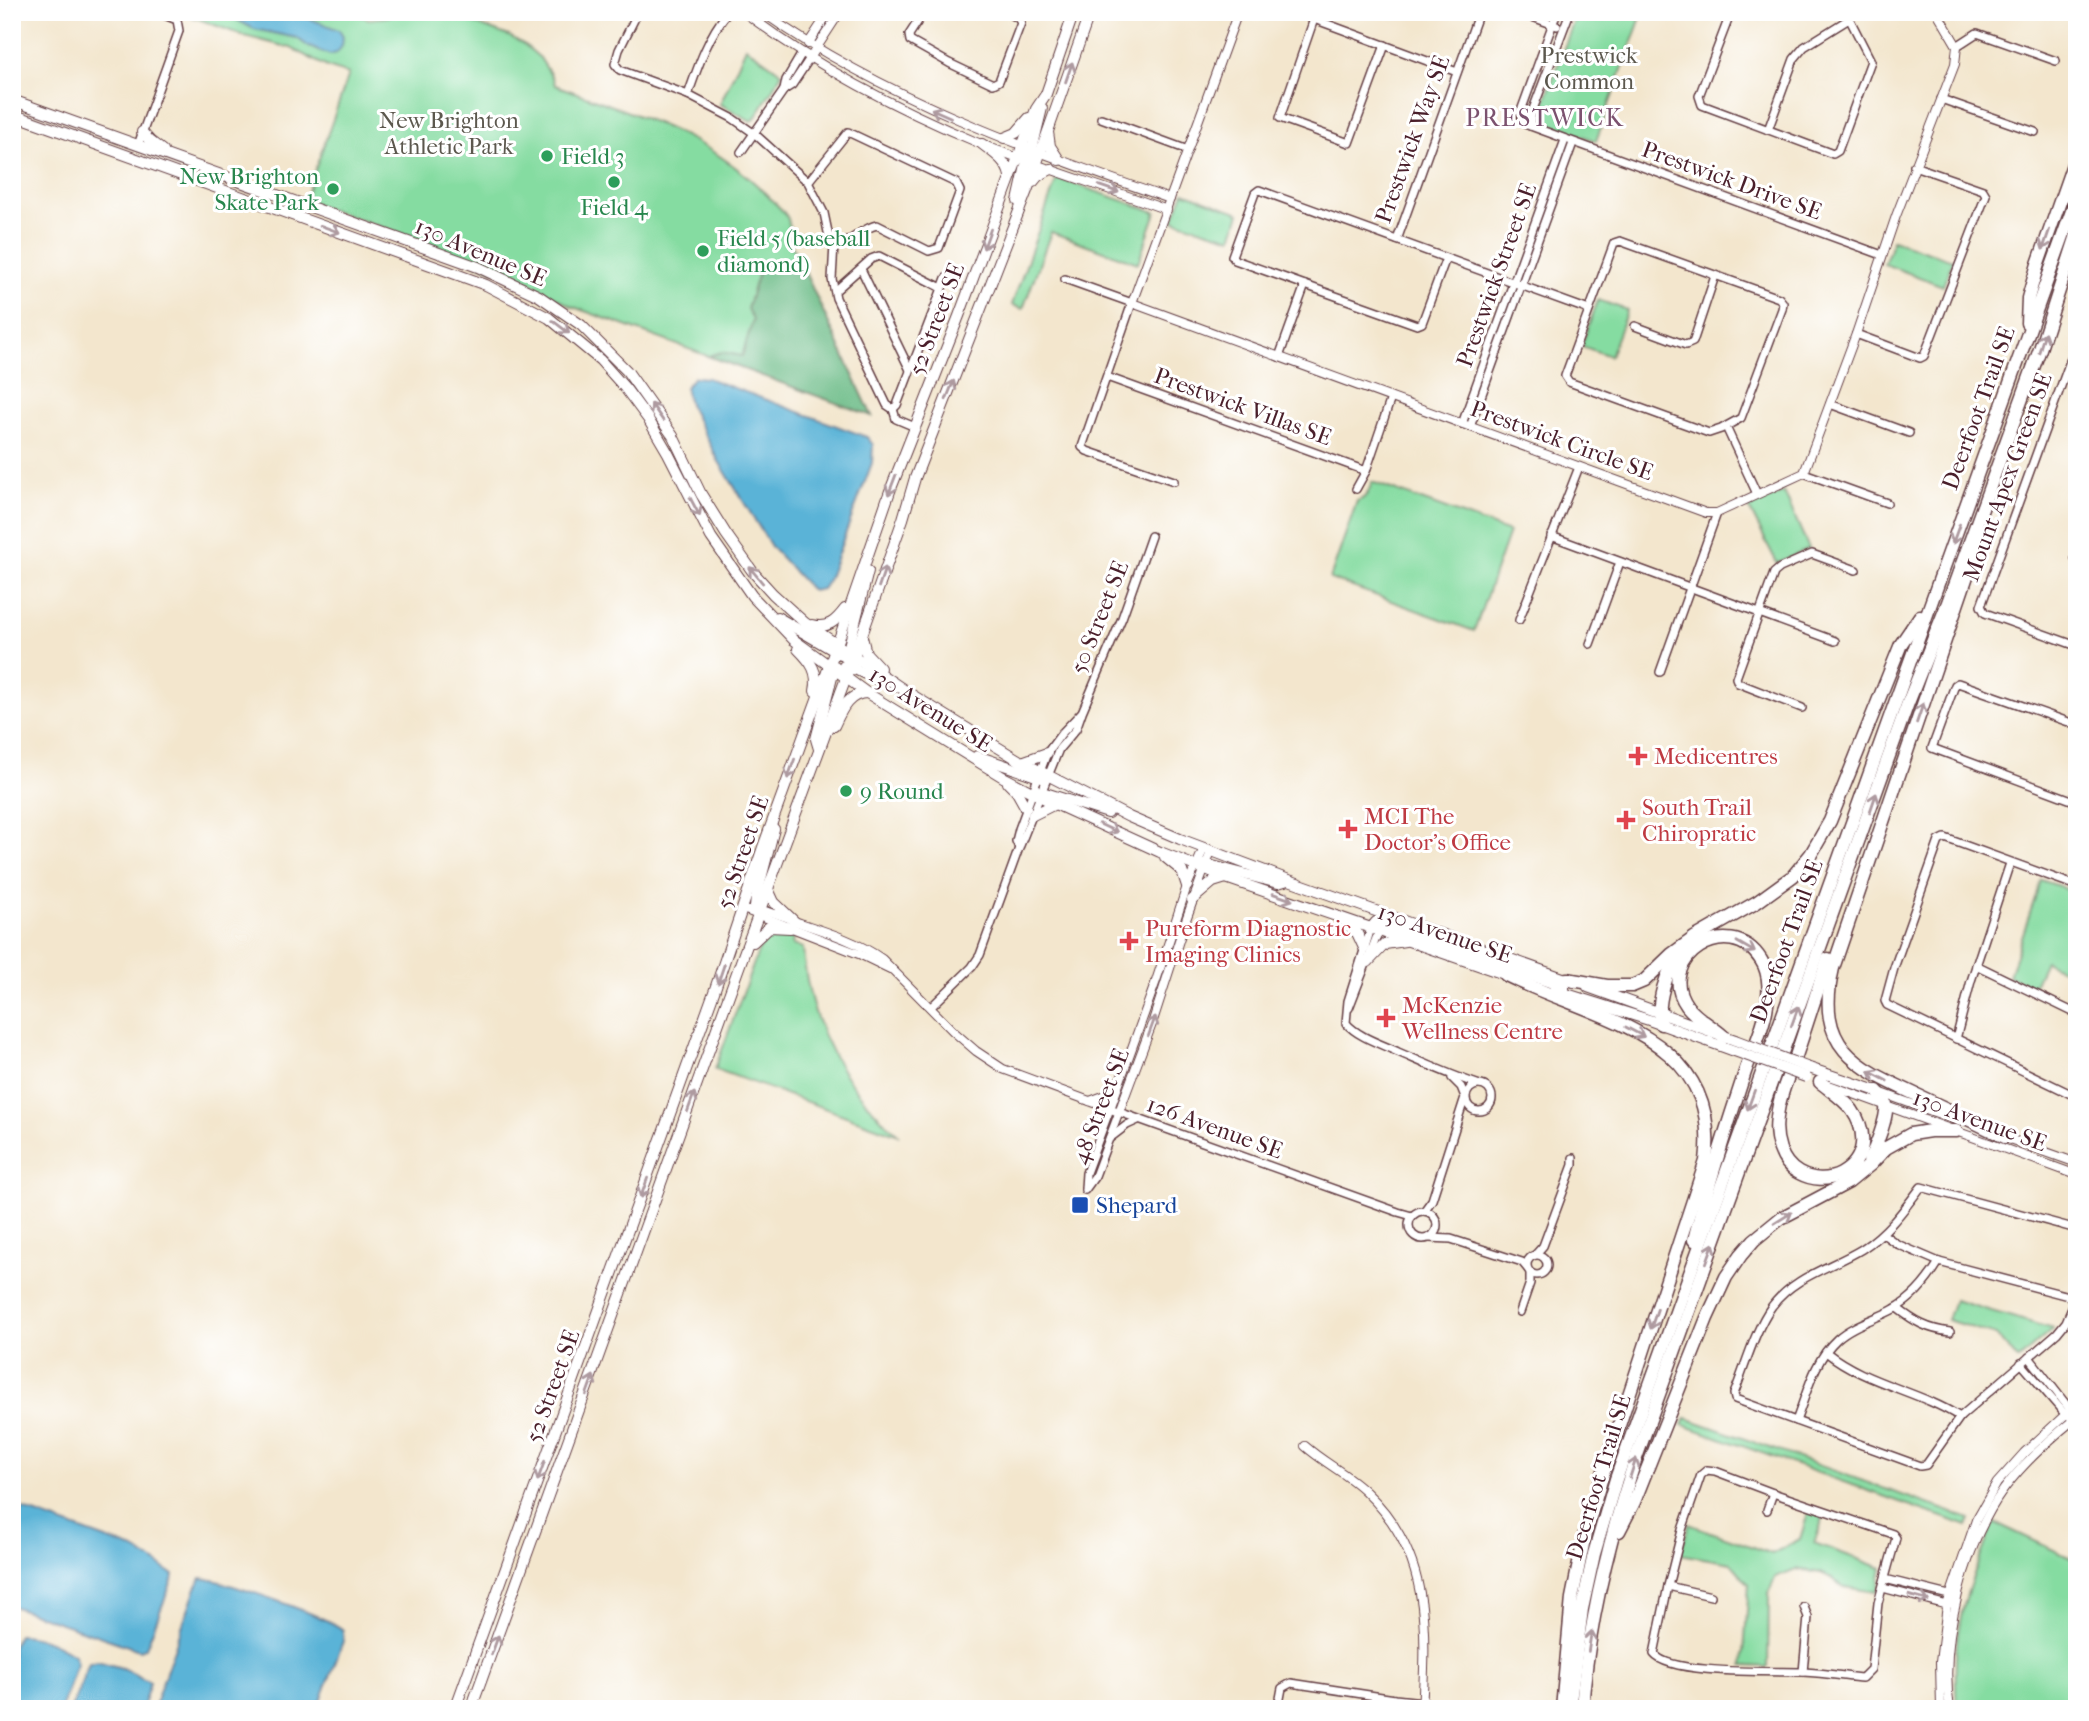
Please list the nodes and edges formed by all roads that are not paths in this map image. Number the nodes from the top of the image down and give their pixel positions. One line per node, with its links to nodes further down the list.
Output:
1 (157, 12): 43 (street)
2 (543, 12): 3 (street)
3 (556, 12)
4 (638, 12): 32 (street)
5 (728, 12): 32 (street)
6 (744, 12): 29 (street)
7 (762, 12): 26 (street)
8 (829, 12): 26 (street)
9 (840, 12): 26 (street)
10 (924, 12): 11 (street)
11 (1006, 12)
12 (1074, 12): 33 (main road, 52 Street SE)
13 (1090, 12): 42 (main road, 52 Street SE, one-way to 13)
14 (1238, 12): 51 (street)
15 (1295, 12): 23 (street)
16 (1479, 12): 31 (street, Prestwick Way SE)
17 (1519, 12): 24 (street)
18 (1557, 12): 24 (street)
19 (1570, 12): 25 (street)
20 (1726, 12): 41 (street)
21 (1937, 12): 28 (street)
22 (1847, 15): 41 (street); 41 (street)
23 (1314, 19): 27 (street); 27 (street)
24 (1553, 24): 25 (street); 40 (street)
25 (1564, 29): 40 (street)
26 (813, 45): 29 (street); 46 (street, one-way to 26)
27 (1385, 45): 31 (street)
28 (1957, 46): 30 (street); 34 (street)
29 (806, 56): 45 (street); 48 (street)
30 (2056, 61)
31 (1457, 72): 68 (street, Prestwick Way SE)
32 (688, 94): 45 (street)
33 (1046, 94): 36 (main road, 52 Street SE); 50 (main road)
34 (1941, 99): 44 (street); 57 (street)
35 (12, 100): 49 (main road, 130 Avenue SE)
36 (1036, 109): 46 (main road); 50 (main road, 52 Street SE)
37 (12, 114): 39 (main road, 130 Avenue SE)
38 (1101, 118): 51 (street)
39 (33, 121): 49 (main road); 58 (main road, 130 Avenue SE)
40 (1530, 126): 47 (street, Prestwick Drive SE)
41 (1768, 130)
42 (1048, 131): 50 (main road, 52 Street SE); 55 (main road)
43 (142, 132): 49 (street); 54 (main road)
44 (2035, 132)
45 (755, 134): 52 (street); 61 (street)
46 (1004, 138): 50 (street)
47 (1569, 141): 70 (street, Prestwick Drive SE); 77 (street, Prestwick Street SE)
48 (982, 144): 56 (street); 60 (main road)
49 (138, 145): 54 (main road, 130 Avenue SE); 58 (main road)
50 (1032, 149): 55 (street); 56 (main road); 56 (main road, 52 Street SE)
51 (1188, 149): 64 (street)
52 (741, 152)
53 (2077, 153): 86 (highway, one-way to 86)
54 (175, 159): 79 (main road, 130 Avenue SE)
55 (1059, 160): 64 (street)
56 (1027, 161): 59 (street); 60 (main road, 52 Street SE); 62 (main road, 52 Street SE); 66 (main road)
57 (1914, 166): 70 (street); 87 (street)
58 (160, 167): 72 (main road, 130 Avenue SE, one-way to 72)
59 (1051, 169): 62 (main road); 65 (street, one-way to 65)
60 (1010, 176): 96 (main road, 52 Street SE, one-way to 96)
61 (808, 183): 69 (street); 69 (street)
62 (1028, 188): 66 (main road, 52 Street SE)
63 (2077, 197): 86 (highway, Deerfoot Trail SE)
64 (1170, 199): 65 (street)
65 (1167, 210): 82 (street)
66 (1015, 219): 123 (main road, 52 Street SE, one-way to 66)
67 (2077, 234): 99 (highway, Deerfoot Trail SE, one-way to 67)
68 (1397, 240): 71 (street); 78 (street)
69 (834, 246): 81 (street)
70 (1882, 254): 87 (street)
71 (1446, 258): 77 (street); 78 (street)
72 (424, 262): 79 (main road); 83 (main road, 130 Avenue SE)
73 (861, 269): 80 (street); 81 (street); 90 (street)
74 (1715, 276): 84 (street); 85 (street); 97 (street)
75 (946, 278): 80 (street)
76 (1065, 279): 82 (street)
77 (1518, 284): 84 (street); 95 (street, Prestwick Street SE)
78 (1305, 285): 89 (street)
79 (519, 286): 83 (main road); 122 (main road, 130 Avenue SE, one-way to 79)
80 (942, 288): 90 (street)
81 (835, 291): 94 (street)
82 (1132, 303): 89 (street, Prestwick Circle SE); 91 (street)
83 (533, 309): 115 (main road, 130 Avenue SE, one-way to 115)
84 (1590, 310): 97 (street)
85 (1635, 326)
86 (2028, 331): 117 (highway, Deerfoot Trail SE, one-way to 117)
87 (1856, 334): 93 (street)
88 (2077, 342): 126 (street, Mount Apex Green SE)
89 (1279, 357): 92 (street, Prestwick Circle SE)
90 (910, 370): 94 (street)
91 (1107, 377): 101 (street, Prestwick Villas SE); 103 (street)
92 (1391, 398): 95 (street, Prestwick Circle SE); 101 (street)
93 (1830, 404): 98 (street); 102 (street)
94 (893, 409): 96 (street)
95 (1466, 425): 100 (street, Prestwick Circle SE)
96 (915, 427): 110 (main road, 52 Street SE, one-way to 110)
97 (1726, 427): 105 (street)
98 (1909, 433)
99 (2002, 453): 156 (highway, Deerfoot Trail SE, one-way to 99); 192 (highway, one-way to 99)
100 (1579, 467): 107 (street, Prestwick Circle SE); 109 (street)
101 (1366, 471): 104 (street)
102 (1804, 473): 105 (street); 106 (street)
103 (1174, 481)
104 (1356, 489)
105 (1757, 494): 107 (street)
106 (1887, 503)
107 (1717, 513): 116 (street)
108 (1152, 536): 132 (street, 50 Street SE)
109 (1552, 536): 113 (street); 121 (street)
110 (872, 543): 118 (main road, 52 Street SE); 127 (main road)
111 (2077, 552): 112 (street)
112 (2077, 561)
113 (1620, 562): 116 (street); 125 (street)
114 (1856, 570): 120 (street)
115 (738, 577): 119 (main road, 130 Avenue SE); 133 (main road)
116 (1689, 587): 120 (street); 128 (street)
117 (1932, 598): 162 (highway); 212 (highway, Deerfoot Trail SE, one-way to 212)
118 (851, 600): 122 (main road); 127 (main road, 52 Street SE)
119 (766, 611): 127 (main road); 127 (main road, 130 Avenue SE)
120 (1759, 614): 124 (street); 131 (street)
121 (1519, 620)
122 (805, 623): 127 (main road, 130 Avenue SE)
123 (862, 635): 127 (main road, 52 Street SE); 129 (main road)
124 (1835, 641)
125 (1590, 644)
126 (2077, 646)
127 (841, 660): 129 (main road, 130 Avenue SE); 130 (main road, 130 Avenue SE); 133 (main road, 52 Street SE); 135 (main road, 52 Street SE); 136 (main road)
128 (1660, 672)
129 (904, 690): 139 (main road, 130 Avenue SE)
130 (867, 692): 135 (main road); 138 (main road, 130 Avenue SE)
131 (1802, 708)
132 (1082, 712): 137 (street, 50 Street SE); 140 (street, 50 Street SE)
133 (809, 719): 158 (main road, 52 Street SE, one-way to 158)
134 (2077, 725): 143 (street)
135 (823, 740): 136 (main road, 52 Street SE)
136 (819, 751): 155 (main road, 52 Street SE)
137 (1047, 752): 139 (main road); 140 (street, 50 Street SE)
138 (964, 753): 140 (main road); 141 (main road, 130 Avenue SE)
139 (1021, 762): 140 (main road, 130 Avenue SE)
140 (1042, 776): 142 (street, 50 Street SE); 146 (main road, 130 Avenue SE)
141 (1003, 777): 142 (main road, 130 Avenue SE); 145 (main road)
142 (1039, 793): 144 (main road, 130 Avenue SE); 145 (street, 50 Street SE); 146 (main road)
143 (2077, 802)
144 (1055, 804): 145 (main road); 148 (main road, 130 Avenue SE, one-way to 148)
145 (1030, 811): 171 (street, 50 Street SE)
146 (1129, 817): 147 (main road, 130 Avenue SE)
147 (1207, 850): 150 (street, 48 Street SE); 152 (main road, 130 Avenue SE)
148 (1160, 852): 150 (main road, 130 Avenue SE); 153 (main road)
149 (2010, 863): 154 (street); 167 (street); 175 (street)
150 (1202, 866): 151 (main road, 130 Avenue SE); 152 (main road); 153 (street, 48 Street SE); 157 (street, 48 Street SE)
151 (1226, 878): 157 (main road); 159 (main road, 130 Avenue SE, one-way to 159)
152 (1289, 880): 160 (main road, 130 Avenue SE)
153 (1187, 886): 179 (street, 48 Street SE)
154 (2077, 886)
155 (768, 889): 158 (main road, 52 Street SE); 161 (main road)
156 (1842, 892): 180 (highway); 227 (highway, Deerfoot Trail SE, one-way to 156)
157 (1192, 900): 187 (street, 48 Street SE, one-way to 157)
158 (752, 909): 161 (street, 126 Avenue SE); 165 (main road, 52 Street SE); 236 (main road, 52 Street SE, one-way to 236)
159 (1340, 917): 160 (main road, 130 Avenue SE); 164 (main road)
160 (1379, 921): 163 (main road, 130 Avenue SE); 164 (street); 166 (street); 169 (main road, 130 Avenue SE); 170 (main road)
161 (792, 924): 165 (main road); 171 (street, 126 Avenue SE)
162 (1694, 938): 169 (highway); 174 (highway)
163 (1408, 941): 166 (main road); 168 (main road, 130 Avenue SE)
164 (1364, 948): 172 (street)
165 (746, 951): 237 (main road, 52 Street SE, one-way to 165)
166 (1368, 962): 172 (street)
167 (1976, 965): 173 (street); 175 (street)
168 (1506, 975): 174 (main road, 130 Avenue SE); 239 (highway, one-way to 239)
169 (1567, 979): 170 (main road, 130 Avenue SE)
170 (1635, 1005): 174 (main road, 130 Avenue SE)
171 (931, 1007): 185 (street, 126 Avenue SE)
172 (1347, 1012): 178 (street)
173 (2077, 1014)
174 (1659, 1018): 176 (main road, 130 Avenue SE); 176 (main road, 130 Avenue SE)
175 (1956, 1039): 184 (street)
176 (1730, 1042): 177 (main road, 130 Avenue SE, bridge); 212 (highway, one-way to 212)
177 (1807, 1072): 180 (main road, 130 Avenue SE); 182 (main road, 130 Avenue SE)
178 (1446, 1073): 181 (street); 183 (street)
179 (1122, 1076): 185 (street); 187 (street, 48 Street SE)
180 (1820, 1082): 186 (street, 130 Avenue SE)
181 (1480, 1084): 183 (street); 188 (street)
182 (1877, 1091): 186 (highway); 192 (street, 130 Avenue SE)
183 (1465, 1097): 188 (street); 190 (street)
184 (2077, 1097)
185 (1089, 1101): 187 (street, 126 Avenue SE)
186 (1887, 1106): 191 (street, 130 Avenue SE); 196 (highway)
187 (1114, 1111): 189 (street, 126 Avenue SE); 193 (street, 48 Street SE); 193 (street, 48 Street SE)
188 (1480, 1111): 190 (street)
189 (1138, 1120): 193 (street); 201 (street, 126 Avenue SE)
190 (1454, 1131): 198 (street)
191 (1956, 1131): 196 (highway); 197 (street, 130 Avenue SE)
192 (2005, 1137): 195 (street, 130 Avenue SE)
193 (1109, 1138)
194 (1574, 1161): 207 (street)
195 (2077, 1163)
196 (1861, 1172): 227 (highway, one-way to 196)
197 (2077, 1175)
198 (1432, 1200): 199 (street); 200 (street)
199 (1424, 1211): 200 (street); 201 (street)
200 (1435, 1216): 202 (street)
201 (1411, 1218): 205 (street)
202 (1437, 1228): 205 (street); 206 (street)
203 (2077, 1229): 204 (street)
204 (1883, 1234): 210 (street); 223 (street)
205 (1429, 1238): 206 (street)
206 (1451, 1239): 211 (street)
207 (1544, 1246): 208 (street); 209 (street)
208 (1535, 1255): 209 (street); 211 (street)
209 (1544, 1259): 211 (street)
210 (1939, 1262): 213 (street); 214 (street)
211 (1529, 1268): 215 (street)
212 (1680, 1298): 240 (highway, Deerfoot Trail SE)
213 (2077, 1298): 218 (street)
214 (1897, 1308): 216 (street); 217 (street)
215 (1520, 1312)
216 (1950, 1332)
217 (1826, 1352): 221 (street); 223 (street)
218 (2029, 1357): 219 (street); 220 (street)
219 (2021, 1363): 220 (street); 221 (street)
220 (2071, 1409): 222 (street); 232 (street)
221 (1960, 1417): 223 (street)
222 (2076, 1419): 232 (street)
223 (1796, 1421)
224 (1305, 1446): 235 (street)
225 (1773, 1493): 226 (street); 228 (street); 229 (street)
226 (1767, 1510)
227 (1606, 1556): 241 (highway, Deerfoot Trail SE, one-way to 227)
228 (1885, 1579): 230 (street); 232 (street)
229 (1668, 1586): 231 (street); 234 (street)
230 (1883, 1588): 232 (street, one-way to 232); 234 (street)
231 (1711, 1596)
232 (1950, 1601): 242 (street); 243 (street)
233 (1804, 1606): 234 (street)
234 (1803, 1672)
235 (1423, 1705): 238 (street)
236 (455, 1709)
237 (471, 1709)
238 (1278, 1709)
239 (1562, 1709)
240 (1569, 1709)
241 (1582, 1709)
242 (1941, 1709)
243 (1950, 1709)

